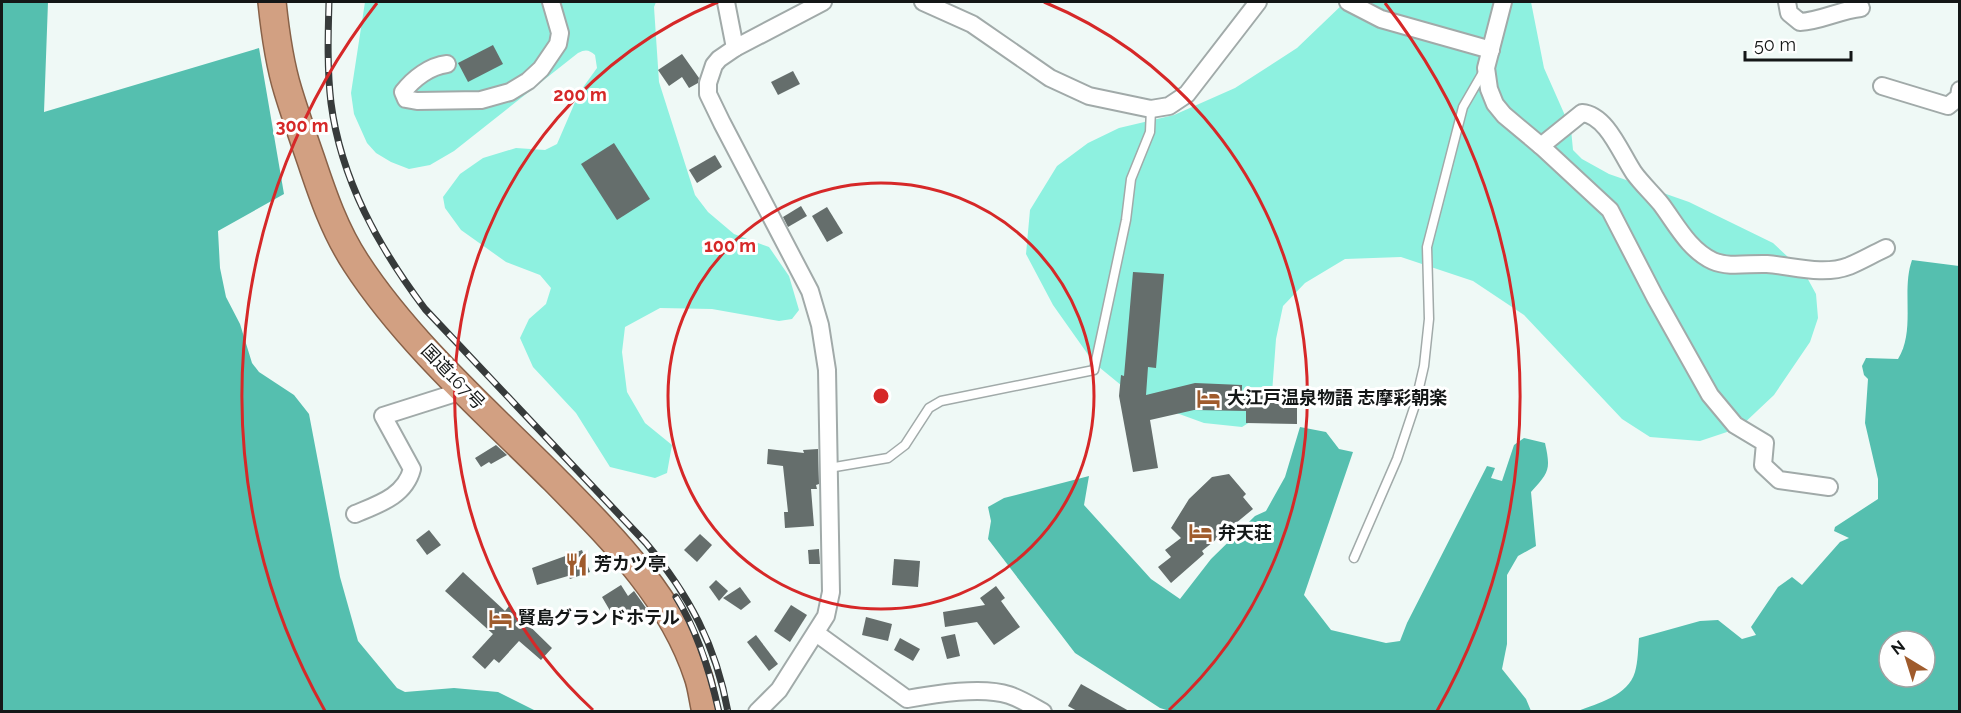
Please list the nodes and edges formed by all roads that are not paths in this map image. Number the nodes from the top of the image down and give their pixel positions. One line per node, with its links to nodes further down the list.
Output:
1 (273, 2): 20 (highway, 国道167号)
2 (551, 2): 13 (street)
3 (726, 2): 11 (street)
4 (823, 2): 11 (street)
5 (923, 2): 17 (street)
6 (1258, 2): 17 (street)
7 (1348, 2): 12 (street)
8 (1503, 2): 12 (street)
9 (1787, 2): 10 (street)
10 (1861, 8)
11 (735, 48): 21 (street)
12 (1491, 50): 14 (street)
13 (447, 64)
14 (1486, 68): 18 (street); 24 (lane)
15 (1882, 86): 16 (street)
16 (1959, 90)
17 (1151, 109): 21 (lane)
18 (1541, 146): 19 (street); 22 (street)
19 (1886, 248)
20 (465, 390): 23 (street); 26 (highway, 国道167号)
21 (829, 468): 25 (street)
22 (1829, 487)
23 (355, 514)
24 (1354, 558)
25 (816, 633): 27 (street); 28 (street)
26 (706, 711)
27 (757, 711)
28 (1043, 711)

